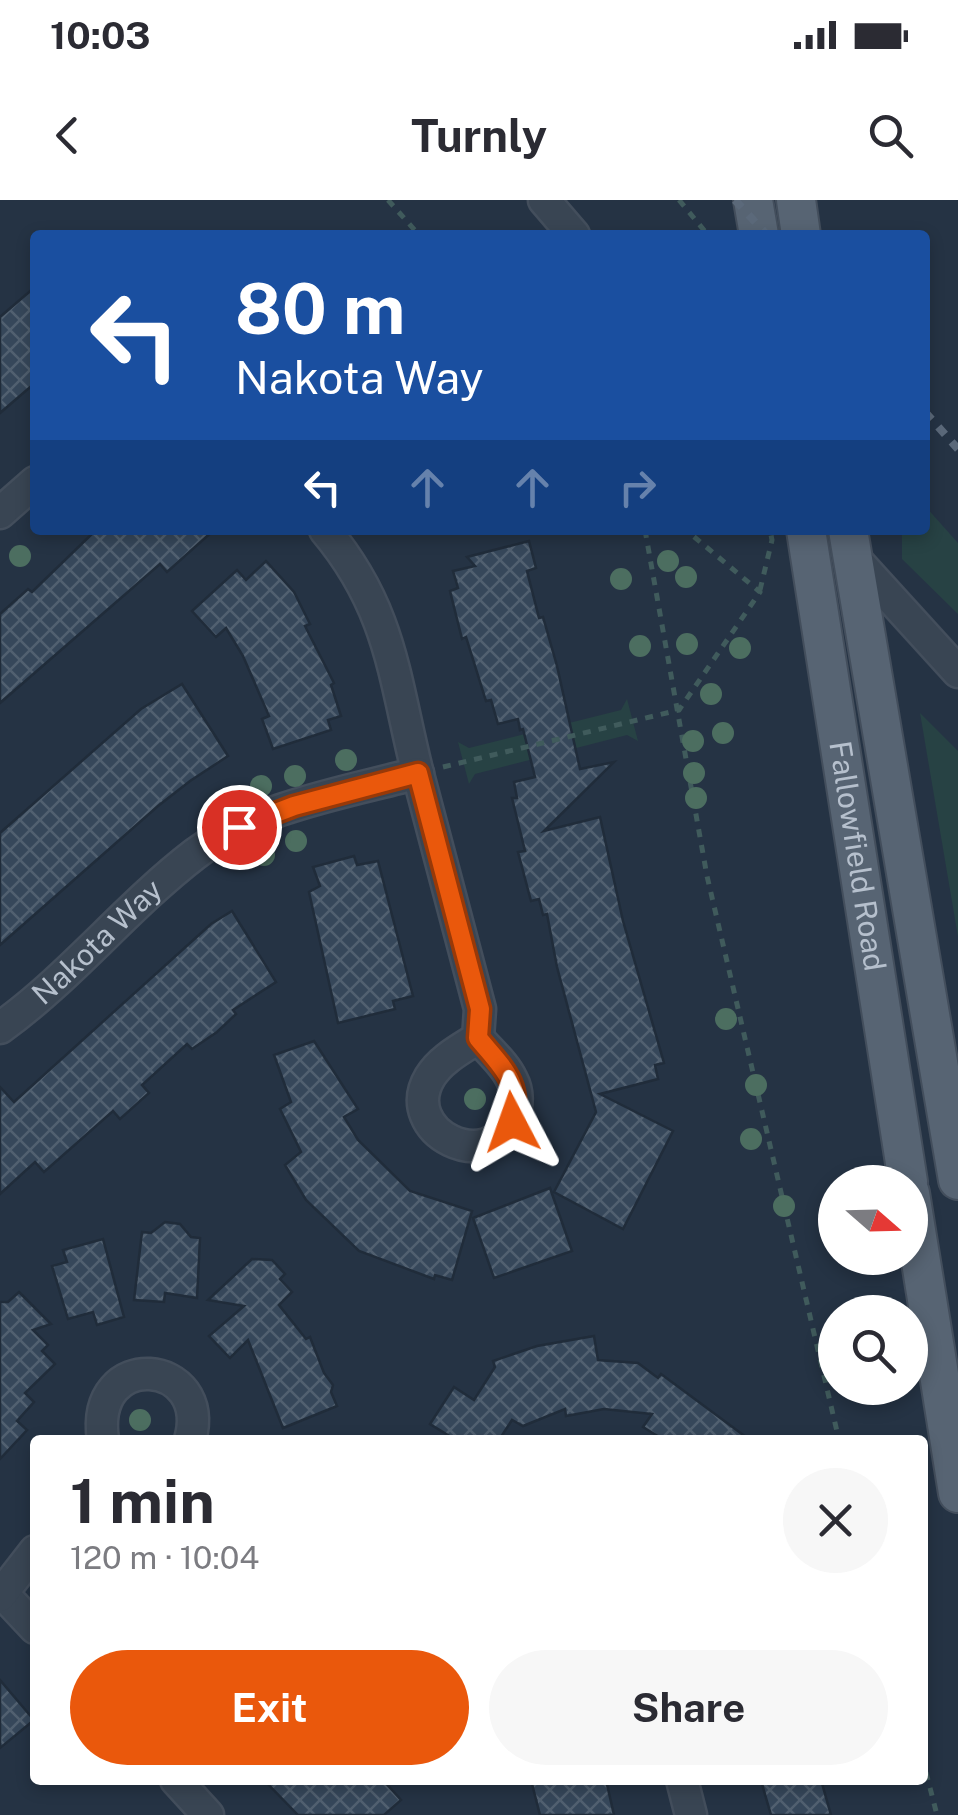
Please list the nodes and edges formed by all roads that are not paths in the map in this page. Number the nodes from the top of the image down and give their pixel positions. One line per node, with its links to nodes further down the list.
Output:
1 (544, 200): 4 (street)
2 (753, 200): 5 (main road)
3 (796, 200): 6 (main road)
4 (570, 230)
5 (758, 230)
6 (801, 230)
7 (30, 486): 8 (street)
8 (0, 513)
9 (329, 535): 13 (street)
10 (807, 535): 16 (main road, Fallowfield Road)
11 (844, 539): 12 (street); 17 (main road, Fallowfield Road)
12 (958, 672)
13 (418, 773): 14 (street, Nakota Way); 15 (street)
14 (0, 1028)
15 (478, 1038)
16 (905, 1165)
17 (958, 1180)
18 (923, 1275): 21 (main road)
19 (103, 1435): 20 (street)
20 (191, 1435)
21 (958, 1493)
22 (30, 1558): 23 (street)
23 (1, 1595): 24 (street)
24 (30, 1623)
25 (181, 1785): 27 (street)
26 (683, 1785): 28 (street)
27 (208, 1815)
28 (691, 1815)

